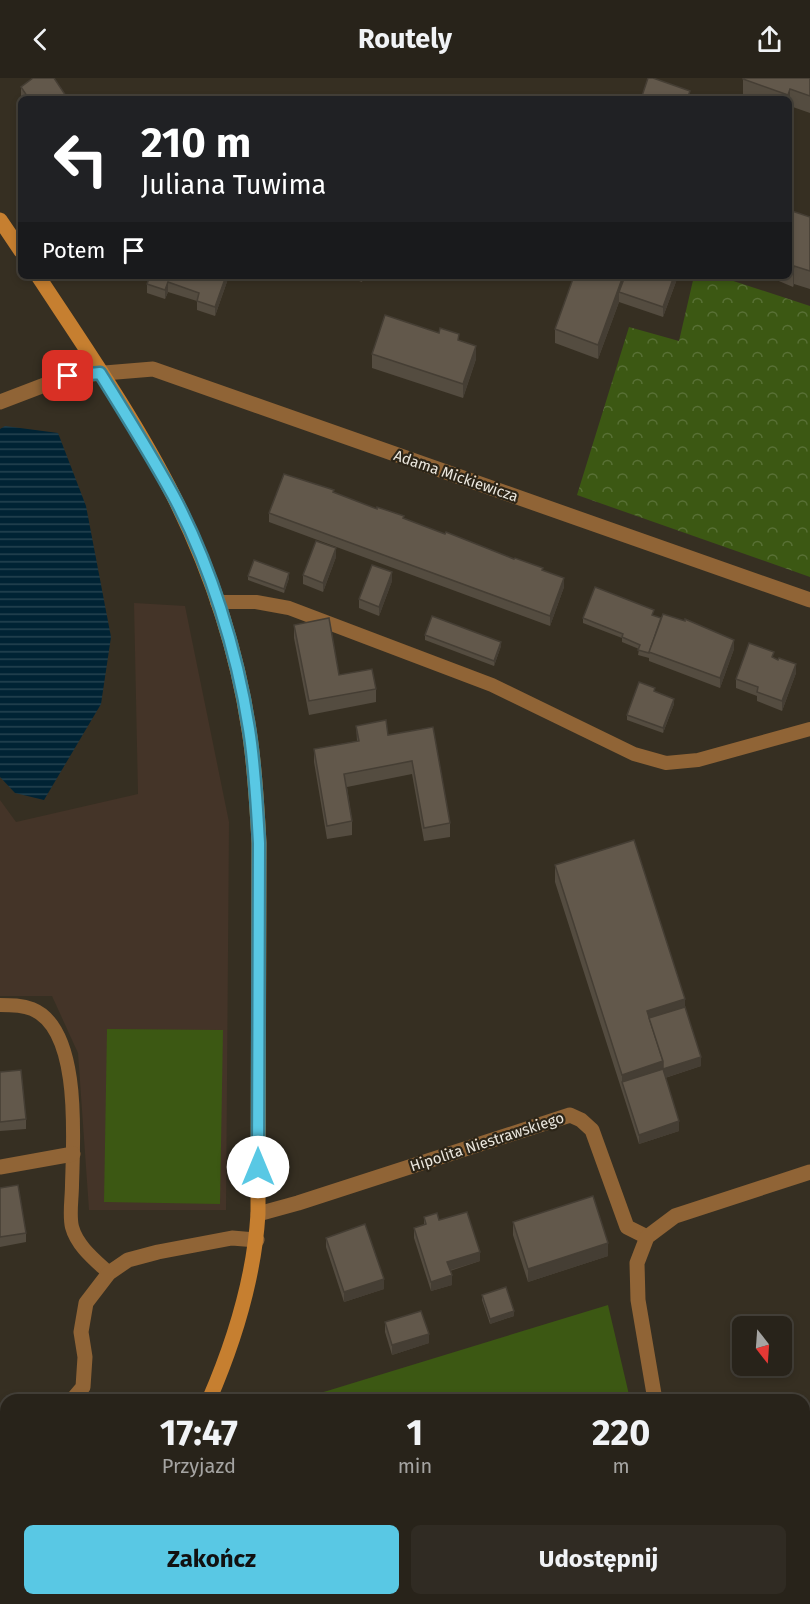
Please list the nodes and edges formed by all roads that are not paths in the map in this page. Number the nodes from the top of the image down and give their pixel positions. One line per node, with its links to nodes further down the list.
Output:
1 (0, 220): 2 (street)
2 (18, 247)
3 (40, 279): 4 (street)
4 (100, 373): 5 (street, Adama Mickiewicza); 6 (street, Adama Mickiewicza); 7 (street)
5 (0, 402)
6 (810, 600)
7 (217, 602): 8 (lane); 13 (street)
8 (810, 729)
9 (0, 1005): 10 (lane)
10 (73, 1154): 11 (street); 16 (lane)
11 (0, 1167)
12 (810, 1172): 14 (street)
13 (258, 1214): 14 (street, Hipolita Niestrawskiego); 15 (street)
14 (647, 1237): 19 (street)
15 (256, 1240): 16 (street); 18 (street)
16 (109, 1273): 17 (street)
17 (77, 1394)
18 (212, 1394)
19 (654, 1394)

